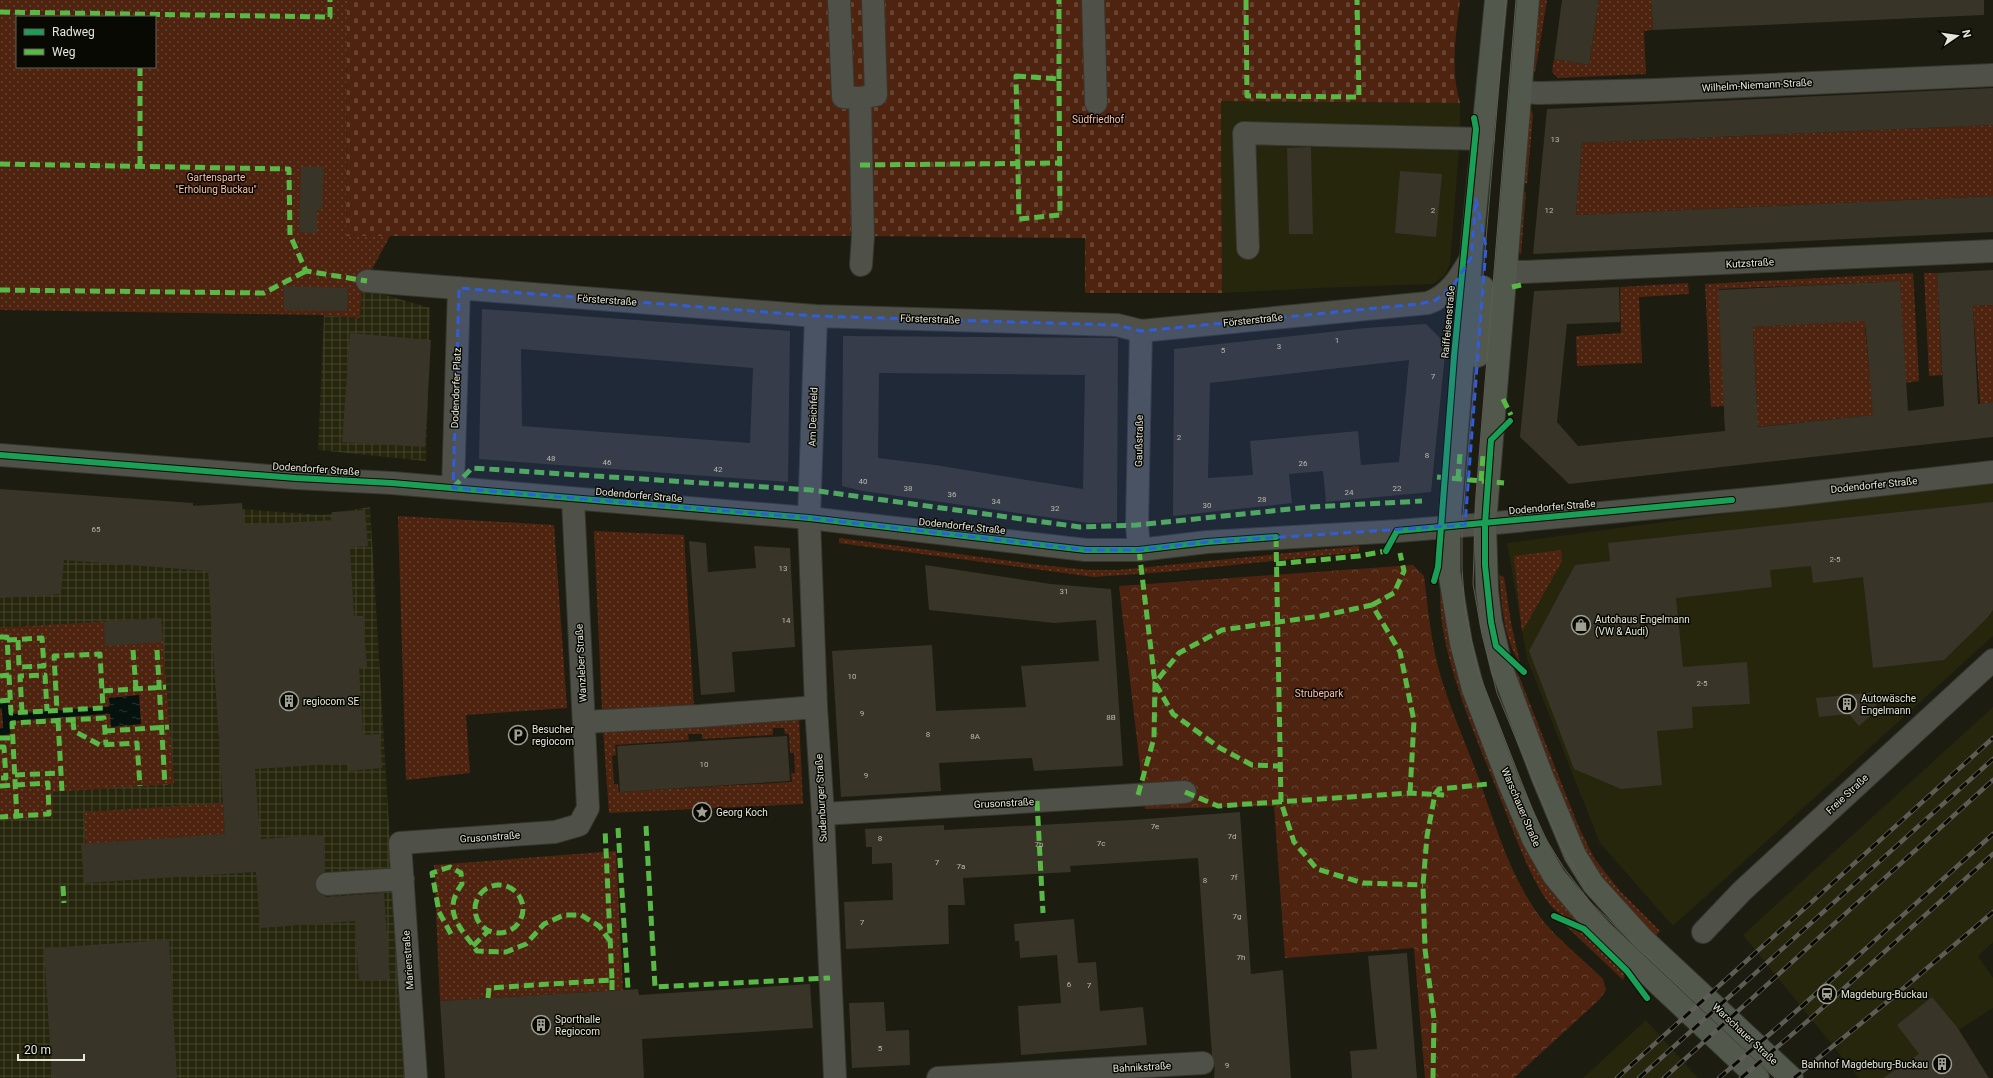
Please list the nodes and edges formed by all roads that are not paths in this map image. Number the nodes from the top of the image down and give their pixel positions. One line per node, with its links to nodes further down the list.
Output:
1 (839, 0): 8 (street)
2 (873, 0): 8 (street)
3 (1093, 0): 9 (street)
4 (1496, 0): 10 (main road, Raiffeisenstraße)
5 (1528, 0): 7 (main road)
6 (1993, 74): 7 (street, Wilhelm-Niemann-Straße)
7 (1521, 92): 16 (main road)
8 (860, 98): 15 (street)
9 (1096, 103)
10 (1483, 139): 11 (main road, Raiffeisenstraße); 12 (street)
11 (1476, 199): 14 (main road, Raiffeisenstraße); 26 (main road)
12 (1248, 248)
13 (1993, 251): 16 (street, Kutzstraße)
14 (1471, 258): 20 (street, Försterstraße); 26 (main road, Raiffeisenstraße)
15 (861, 265)
16 (1506, 271): 26 (main road)
17 (367, 281): 18 (street, Försterstraße)
18 (460, 288): 19 (street, Försterstraße); 23 (street, Dodendorfer Platz)
19 (816, 316): 20 (street, Försterstraße); 25 (street, Am Deichfeld)
20 (1141, 331): 27 (street, Gaußstraße)
21 (0, 455): 23 (street, Dodendorfer Straße)
22 (1993, 472): 26 (street, Dodendorfer Straße)
23 (453, 488): 24 (street, Dodendorfer Straße)
24 (573, 500): 25 (street, Dodendorfer Straße); 30 (street, Wanzleber Straße)
25 (809, 518): 27 (street, Dodendorfer Straße); 29 (street, Sudenburger Straße)
26 (1466, 525): 27 (street, Dodendorfer Straße); 42 (main road, Warschauer Straße); 43 (main road, Warschauer Straße)
27 (1139, 550)
28 (1993, 660): 37 (street, Freie Straße)
29 (816, 707): 30 (street); 32 (street, Sudenburger Straße)
30 (584, 722): 33 (street, Wanzleber Straße)
31 (1185, 792): 32 (street, Grusonstraße)
32 (823, 814): 40 (street, Sudenburger Straße)
33 (579, 825): 34 (street, Grusonstraße)
34 (400, 843): 35 (street, Marienstraße)
35 (403, 879): 36 (street); 39 (street, Marienstraße)
36 (326, 884)
37 (1703, 932)
38 (1202, 1063): 41 (street, Bahnikstraße)
39 (416, 1078)
40 (835, 1078)
41 (938, 1078)
42 (1758, 1078)
43 (1792, 1078)

